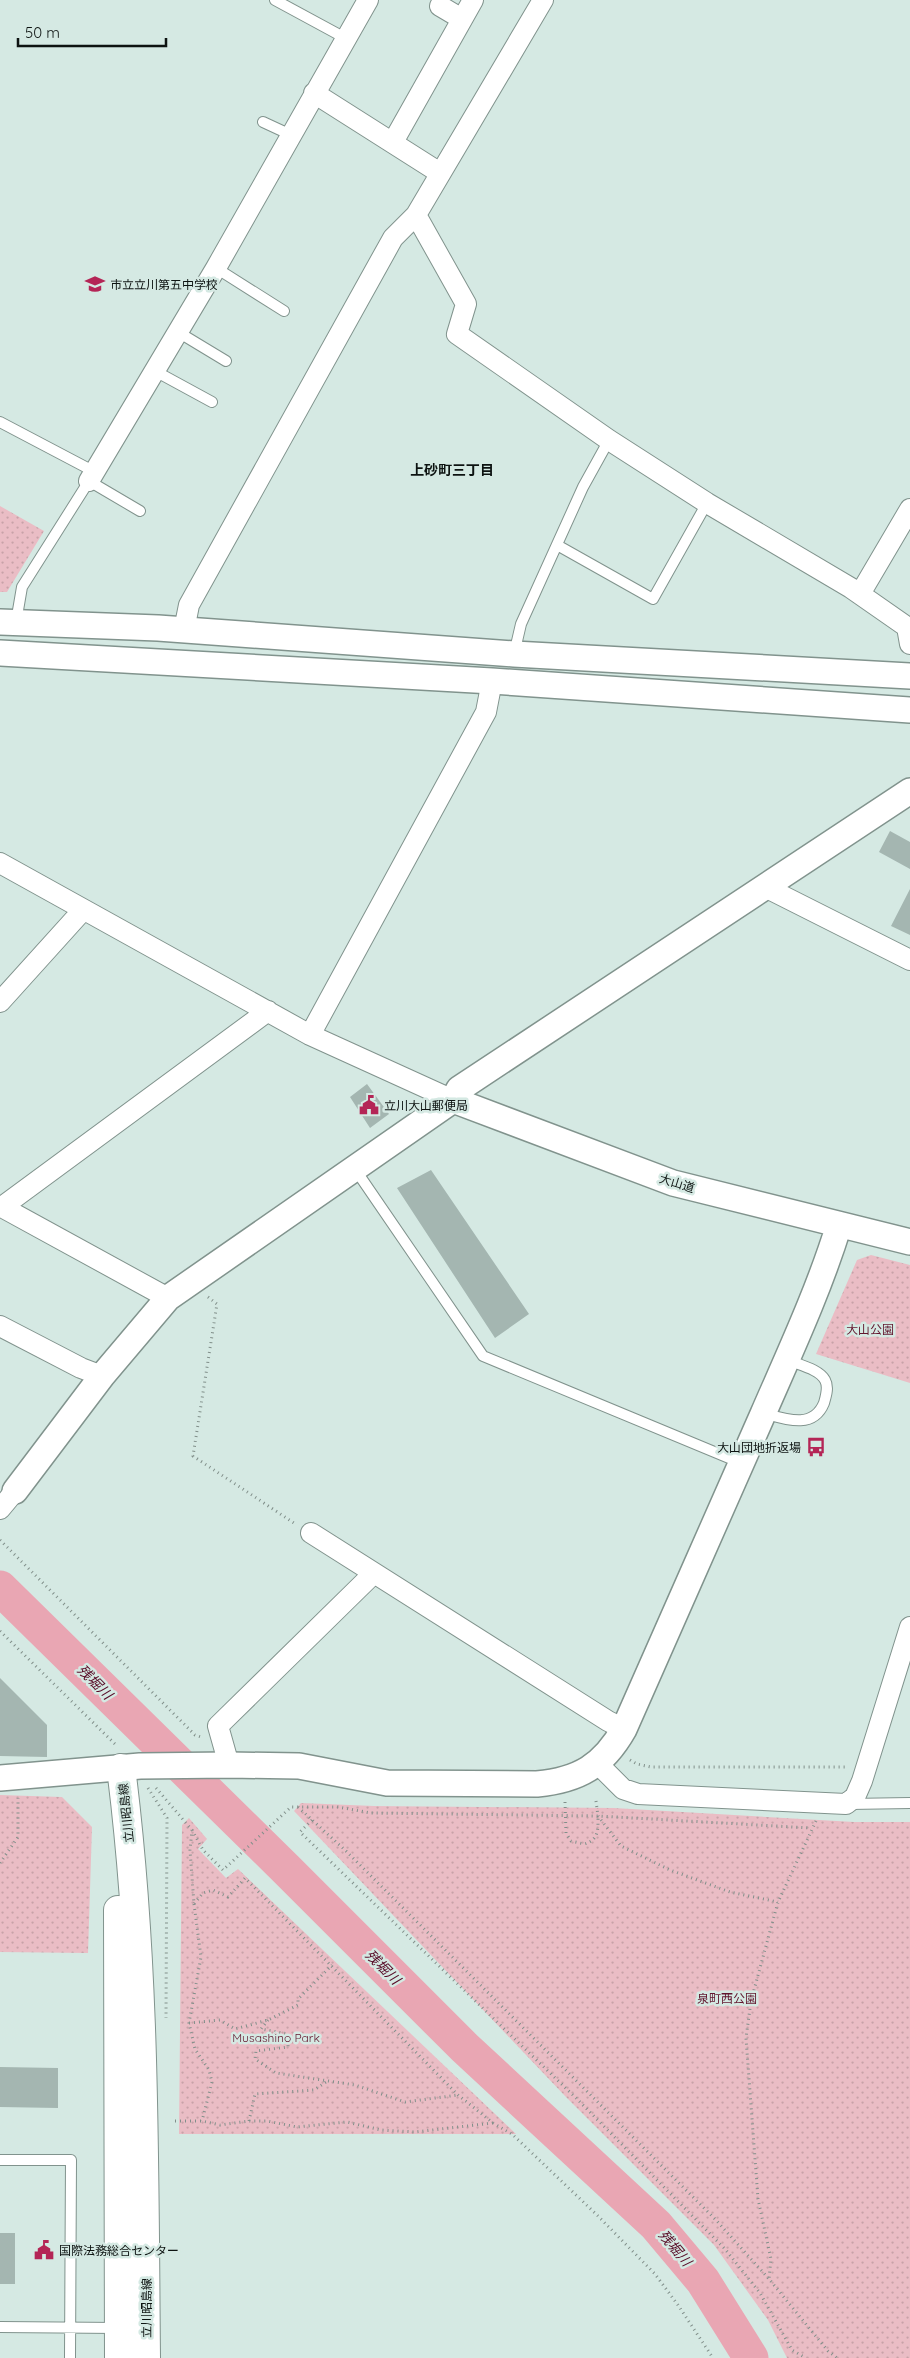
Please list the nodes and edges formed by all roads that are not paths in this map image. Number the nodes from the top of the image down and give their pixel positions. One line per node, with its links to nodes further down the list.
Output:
1 (275, 0): 7 (lane)
2 (368, 0): 7 (street)
3 (473, 0): 6 (street)
4 (543, 0): 12 (street)
5 (440, 6): 6 (street)
6 (462, 19): 11 (street)
7 (347, 39): 8 (street)
8 (314, 94): 10 (street); 11 (street)
9 (263, 122): 10 (lane)
10 (290, 135): 14 (street)
11 (392, 142): 12 (street)
12 (440, 173): 13 (street)
13 (416, 215): 21 (street); 30 (street)
14 (216, 268): 15 (lane); 16 (street)
15 (284, 311)
16 (178, 332): 17 (lane); 18 (street)
17 (226, 361)
18 (155, 371): 19 (lane); 22 (street)
19 (212, 402)
20 (0, 422): 22 (lane)
21 (609, 440): 23 (street); 26 (lane)
22 (92, 477): 25 (lane); 28 (lane)
23 (707, 502): 26 (lane); 27 (street)
24 (910, 509): 27 (street)
25 (140, 511)
26 (557, 545): 33 (lane)
27 (860, 594): 31 (street)
28 (8, 622): 29 (street)
29 (158, 628): 30 (street); 34 (street)
30 (184, 630): 33 (street)
31 (910, 644)
32 (0, 653): 34 (street)
33 (514, 654): 35 (street)
34 (137, 661): 36 (street)
35 (910, 676)
36 (492, 681): 37 (street); 45 (street)
37 (910, 710)
38 (910, 791): 40 (street)
39 (0, 863): 41 (street)
40 (765, 887): 42 (street); 46 (street)
41 (83, 910): 43 (street); 44 (street)
42 (910, 960)
43 (0, 1002)
44 (268, 1011): 45 (street); 48 (street)
45 (310, 1035): 46 (street)
46 (453, 1100): 47 (street); 49 (street, 大山道)
47 (355, 1168): 51 (street); 56 (lane)
48 (1, 1207): 51 (street)
49 (839, 1225): 50 (street, 大山道); 53 (street)
50 (910, 1242)
51 (168, 1298): 54 (street)
52 (0, 1326): 54 (street)
53 (788, 1360): 55 (street); 55 (lane)
54 (102, 1376): 57 (street)
55 (763, 1413): 56 (street)
56 (742, 1463): 61 (street)
57 (8, 1500)
58 (311, 1534): 59 (street)
59 (374, 1574): 61 (street); 63 (street)
60 (910, 1627): 67 (street)
61 (624, 1729): 62 (street)
62 (598, 1764): 63 (street); 67 (street)
63 (225, 1765): 64 (street)
64 (133, 1766): 65 (street); 71 (main road, 立川昭島線); 74 (main road, 立川昭島線)
65 (9, 1785)
66 (910, 1803): 67 (lane)
67 (846, 1804)
68 (0, 2160): 70 (lane)
69 (0, 2327): 70 (lane)
70 (70, 2328): 71 (lane); 72 (lane)
71 (119, 2328): 73 (main road, 立川昭島線)
72 (70, 2358)
73 (119, 2358)
74 (146, 2358)

